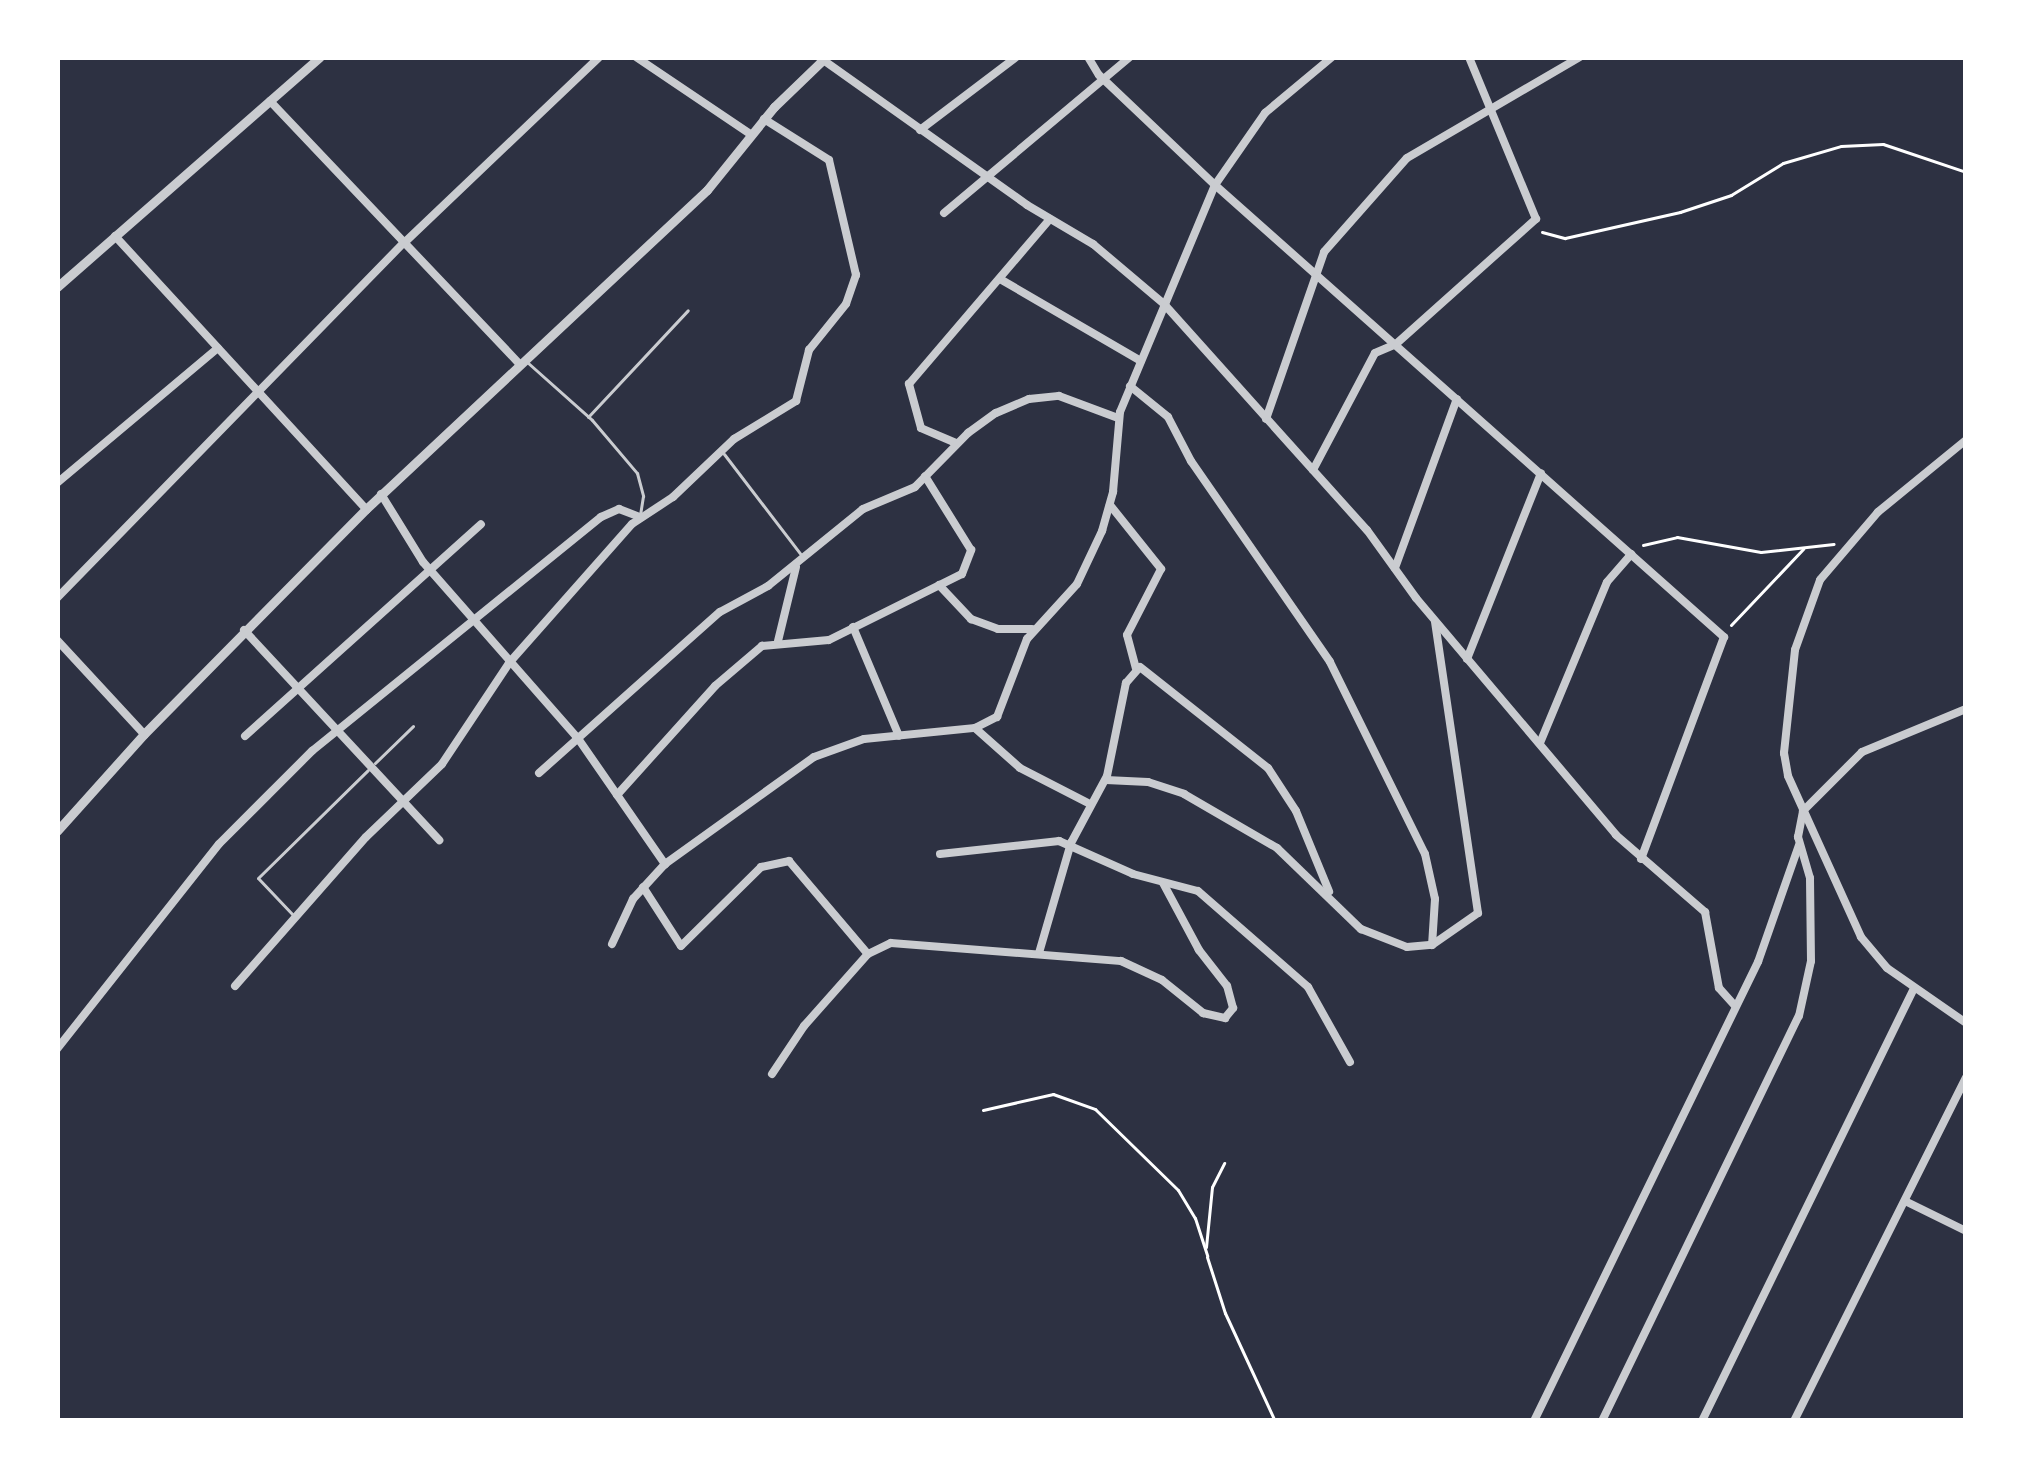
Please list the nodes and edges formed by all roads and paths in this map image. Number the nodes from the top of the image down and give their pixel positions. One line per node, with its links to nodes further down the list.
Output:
1 (320, 57): 12 (street)
2 (598, 57): 24 (street)
3 (636, 57): 16 (street)
4 (1016, 57): 15 (street)
5 (1088, 57): 11 (street)
6 (1130, 57): 11 (street)
7 (1332, 57): 19 (street)
8 (1469, 57): 13 (street)
9 (1580, 57): 13 (street)
10 (822, 58): 14 (street); 15 (street)
11 (1103, 79): 18 (street); 19 (street)
12 (270, 101): 23 (street); 24 (street)
13 (1490, 107): 22 (street); 25 (street)
14 (764, 119): 16 (street); 42 (street)
15 (920, 130): 18 (street)
16 (750, 134): 32 (street)
17 (1966, 172): 22 (path)
18 (987, 178): 20 (street); 21 (street)
19 (1215, 184): 25 (street); 28 (street)
20 (944, 213)
21 (1050, 219): 26 (street); 28 (street)
22 (1536, 219): 30 (street)
23 (116, 236): 27 (street); 31 (street)
24 (404, 243): 32 (street); 35 (street)
25 (1315, 272): 30 (street); 39 (street)
26 (1000, 279): 33 (street); 41 (street)
27 (57, 287)
28 (1164, 304): 33 (street); 39 (street)
29 (688, 310): 37 (lane)
30 (1396, 344): 36 (street); 43 (street)
31 (218, 348): 35 (street); 46 (street)
32 (520, 360): 37 (lane); 47 (street)
33 (1141, 361): 34 (street)
34 (1130, 386): 38 (street); 100 (street)
35 (258, 392): 49 (street); 59 (street)
36 (1457, 399): 44 (street); 56 (street)
37 (587, 417): 50 (lane)
38 (1118, 418): 41 (street); 48 (street)
39 (1266, 419): 43 (street)
40 (1966, 440): 52 (street)
41 (958, 443): 45 (street)
42 (721, 450): 50 (street); 55 (lane)
43 (1313, 470): 56 (street)
44 (1541, 473): 54 (street); 68 (street)
45 (926, 476): 55 (street); 58 (street)
46 (57, 483)
47 (382, 494): 49 (street); 57 (street)
48 (1110, 505): 63 (street); 70 (street)
49 (366, 509): 64 (street)
50 (640, 517): 61 (street); 69 (street)
51 (481, 524): 57 (street)
52 (1848, 542): 53 (path); 87 (street)
53 (1804, 548): 54 (path); 65 (path)
54 (1631, 554): 65 (street); 80 (street)
55 (800, 560): 67 (street); 79 (street)
56 (1395, 569): 60 (street)
57 (430, 571): 61 (street); 71 (street)
58 (940, 585): 62 (street); 63 (street)
59 (57, 598)
60 (1435, 620): 68 (street); 100 (street)
61 (473, 622): 69 (street); 75 (street)
62 (853, 627): 67 (street); 78 (street)
63 (1033, 629): 74 (street)
64 (244, 630): 71 (street); 76 (street)
65 (1724, 637): 93 (street)
66 (57, 640): 76 (street)
67 (778, 641): 84 (street)
68 (1467, 658): 80 (street)
69 (508, 663): 79 (street); 85 (street)
70 (1136, 668): 83 (street); 97 (street)
71 (298, 688): 75 (street); 77 (street)
72 (1966, 709): 87 (street)
73 (413, 726): 81 (lane)
74 (975, 728): 78 (street); 86 (street)
75 (337, 730): 81 (street); 107 (street)
76 (144, 734): 88 (street)
77 (245, 736)
78 (899, 736): 94 (street)
79 (578, 737): 82 (street); 84 (street)
80 (1540, 742): 93 (street)
81 (371, 767): 85 (street); 98 (lane)
82 (538, 773)
83 (1106, 780): 86 (street); 97 (street)
84 (617, 795): 94 (street)
85 (404, 802): 89 (street); 98 (street)
86 (1088, 803): 90 (street)
87 (1803, 811): 91 (street); 104 (street)
88 (57, 831)
89 (439, 840)
90 (1071, 843): 92 (street); 95 (street); 101 (street)
91 (1800, 844): 105 (street); 118 (street)
92 (940, 854)
93 (1641, 859): 105 (street)
94 (665, 864): 96 (street)
95 (1163, 883): 101 (street); 108 (street)
96 (643, 887): 99 (street); 102 (street)
97 (1335, 900): 100 (street)
98 (296, 917): 103 (street)
99 (612, 944)
100 (1432, 945)
101 (1039, 953): 102 (street)
102 (868, 955): 109 (street)
103 (235, 986)
104 (1914, 988): 106 (street); 119 (street)
105 (1735, 1006): 117 (street)
106 (1966, 1024)
107 (57, 1049)
108 (1350, 1062)
109 (772, 1074)
110 (1966, 1078): 113 (street)
111 (983, 1110): 115 (path)
112 (1224, 1163): 115 (path)
113 (1905, 1201): 114 (street); 120 (street)
114 (1966, 1231)
115 (1207, 1256): 116 (path)
116 (1275, 1421)
117 (1534, 1421)
118 (1602, 1421)
119 (1702, 1421)
120 (1794, 1421)

